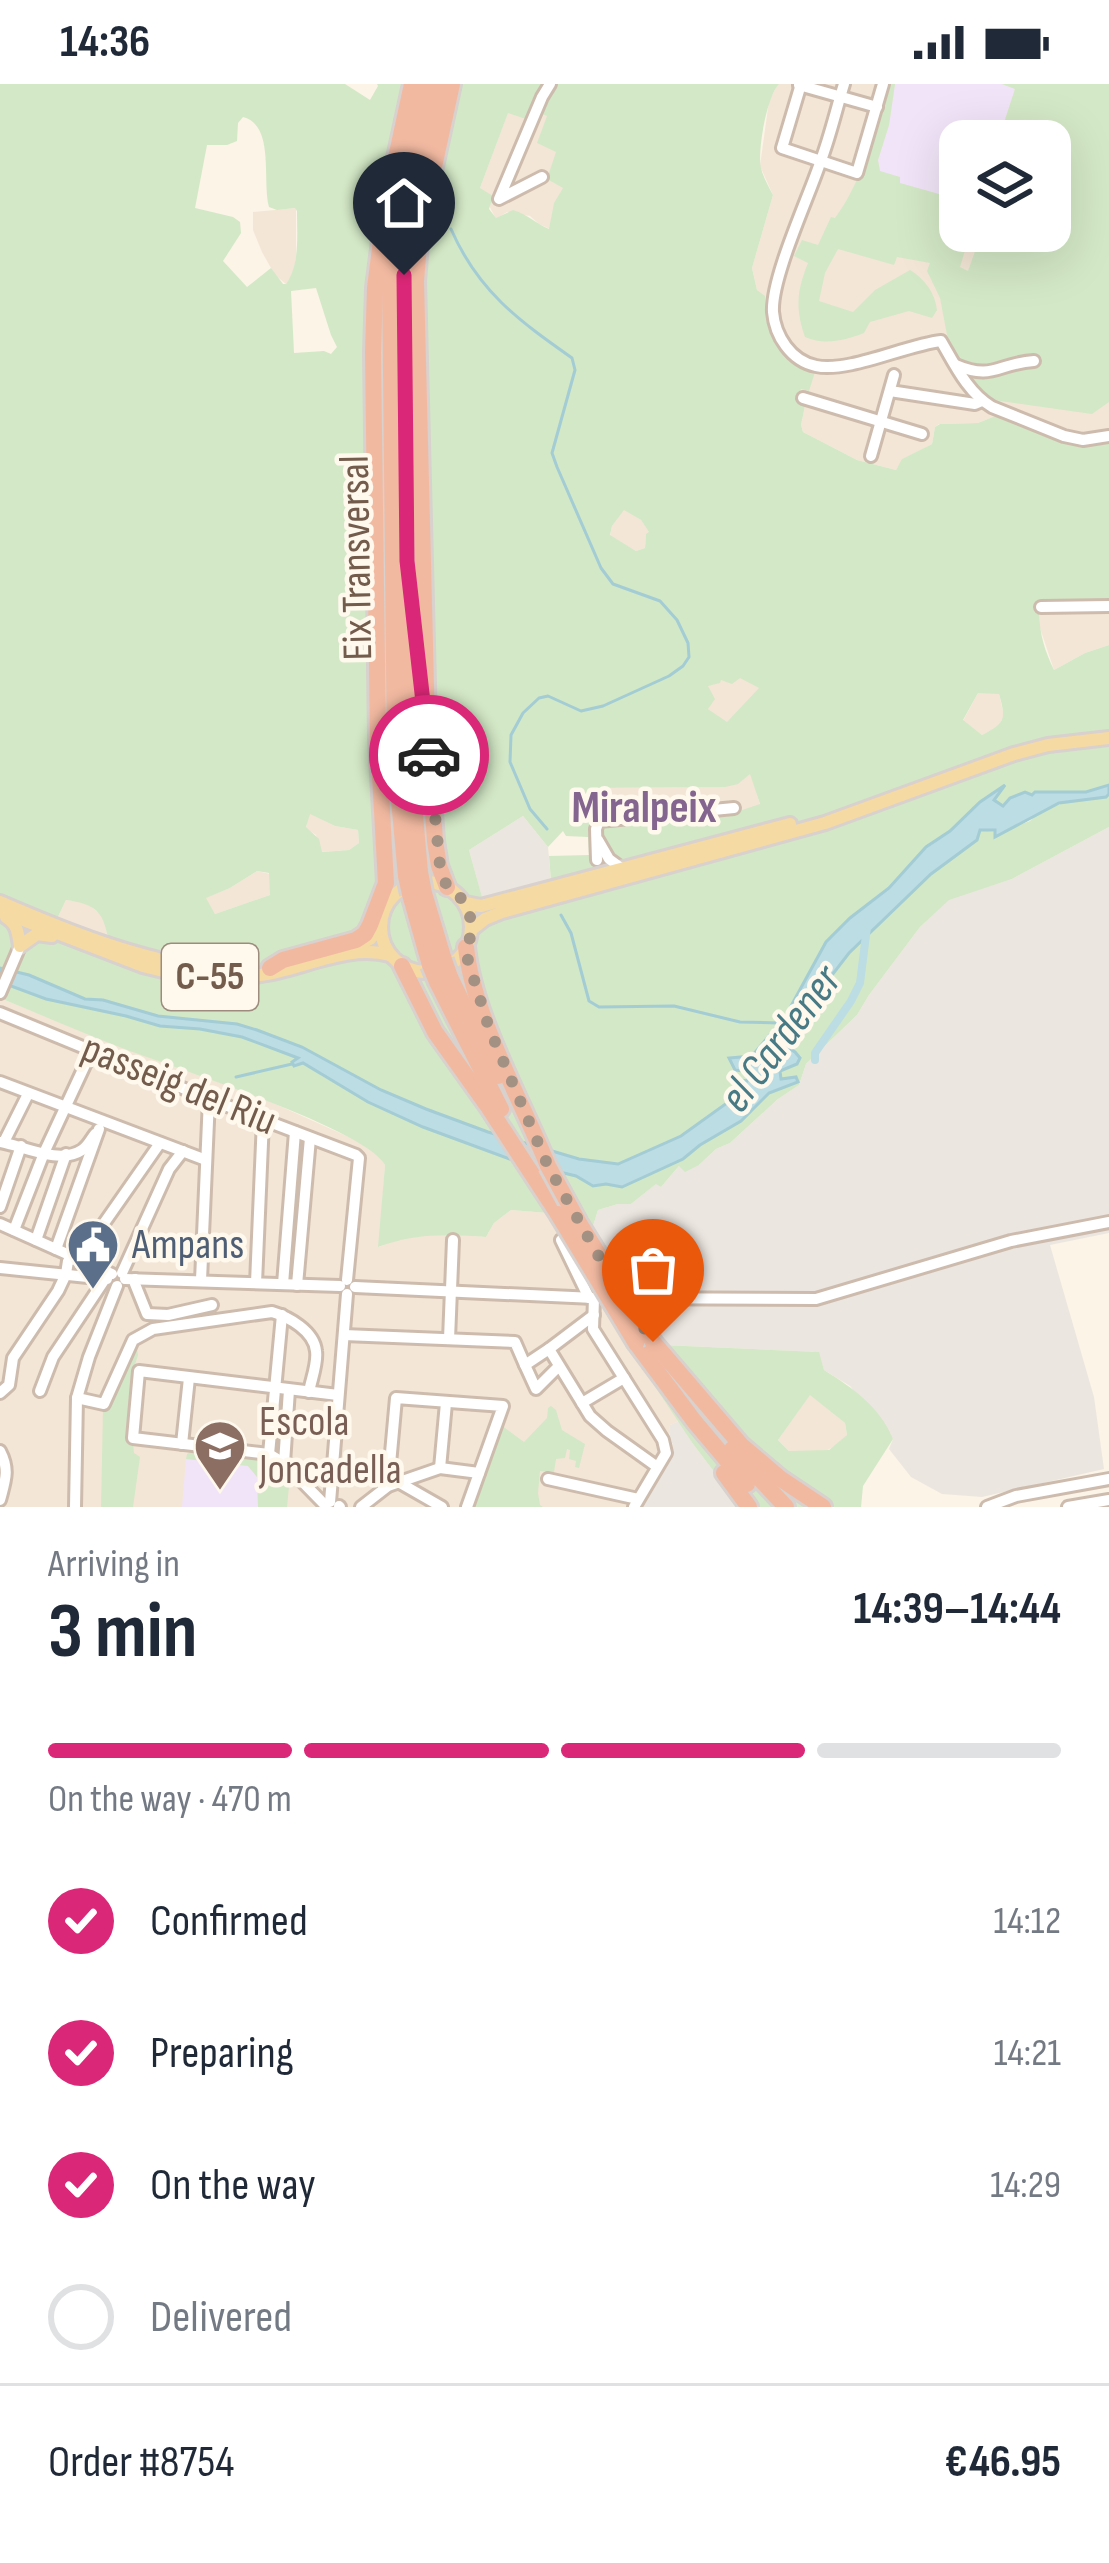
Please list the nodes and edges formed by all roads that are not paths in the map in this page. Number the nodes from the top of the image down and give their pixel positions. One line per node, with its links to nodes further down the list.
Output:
1 (412, 84): 28 (highway)
2 (426, 84): 22 (highway, Eix Transversal)
3 (439, 84): 23 (highway, Eix Transversal)
4 (452, 84): 26 (highway)
5 (550, 84): 11 (street)
6 (799, 84): 8 (street); 10 (street)
7 (884, 84): 9 (street)
8 (842, 90): 9 (street); 10 (street)
9 (877, 107): 10 (street)
10 (821, 161): 13 (street)
11 (542, 177)
12 (1034, 361): 13 (street)
13 (953, 364): 17 (street)
14 (894, 375): 15 (street)
15 (890, 391): 17 (street); 18 (street)
16 (803, 398): 18 (street)
17 (982, 401): 20 (street)
18 (882, 422): 19 (street); 21 (street)
19 (922, 434)
20 (1109, 436)
21 (871, 456)
22 (392, 464): 28 (highway); 34 (highway, Eix Transversal)
23 (407, 561): 26 (highway); 34 (highway, Eix Transversal)
24 (1109, 606): 25 (street)
25 (1041, 607)
26 (427, 725): 35 (highway)
27 (1109, 738): 30 (main road)
28 (378, 739): 31 (highway)
29 (734, 808): 32 (street)
30 (862, 808): 32 (main road); 33 (main road)
31 (382, 826): 34 (highway); 46 (highway)
32 (608, 864): 33 (main road); 36 (main road); 37 (main road)
33 (660, 869): 36 (main road)
34 (411, 886): 35 (main road); 40 (main road); 47 (highway, Eix Transversal)
35 (447, 887): 37 (main road)
36 (564, 896): 41 (main road)
37 (465, 903): 41 (main road)
38 (0, 908): 39 (main road, C-55); 43 (main road, C-55); 44 (main road)
39 (29, 923): 42 (main road, C-55); 43 (main road, C-55); 44 (main road)
40 (381, 927): 45 (main road); 46 (main road, C-55)
41 (469, 939): 45 (main road, C-55); 56 (highway)
42 (72, 940): 44 (main road, C-55); 45 (main road, C-55)
43 (101, 941): 46 (main road, C-55)
44 (21, 944): 48 (street)
45 (396, 960): 54 (highway)
46 (269, 968)
47 (440, 971): 54 (highway, Eix Transversal); 56 (highway, Eix Transversal)
48 (0, 993)
49 (0, 1012): 50 (street, passeig del Riu)
50 (92, 1050): 53 (street, passeig del Riu); 55 (street)
51 (0, 1082): 52 (street)
52 (28, 1094): 55 (street); 61 (street)
53 (209, 1099): 57 (street, passeig del Riu); 67 (street)
54 (492, 1102): 91 (highway, Eix Transversal, bridge)
55 (65, 1108): 58 (street); 65 (street)
56 (522, 1112): 91 (highway, Eix Transversal, bridge)
57 (263, 1120): 59 (street, passeig del Riu); 81 (street)
58 (101, 1125): 62 (street); 66 (street); 75 (street)
59 (295, 1132): 60 (street, passeig del Riu); 82 (street)
60 (310, 1138): 82 (street); 83 (street, passeig del Riu)
61 (2, 1142): 63 (street)
62 (160, 1142): 64 (street); 76 (street)
63 (21, 1146): 65 (street); 68 (street)
64 (183, 1151): 67 (street); 79 (street)
65 (44, 1153): 66 (street); 71 (street)
66 (66, 1154): 72 (street)
67 (206, 1160): 80 (street)
68 (0, 1207)
69 (1109, 1222): 85 (street)
70 (0, 1224): 71 (street)
71 (14, 1230): 72 (street)
72 (36, 1240): 75 (street)
73 (453, 1240): 84 (street)
74 (561, 1240): 85 (street)
75 (58, 1250): 76 (street); 78 (street)
76 (78, 1258): 78 (street); 79 (street)
77 (0, 1268): 78 (street)
78 (61, 1274): 79 (street); 101 (street)
79 (118, 1278): 80 (street); 86 (street); 99 (street); 103 (street)
80 (201, 1280): 81 (street)
81 (256, 1282): 82 (street)
82 (290, 1284): 83 (street)
83 (347, 1287): 84 (street); 89 (street)
84 (451, 1291): 85 (street); 90 (street)
85 (592, 1298): 88 (street)
86 (212, 1305)
87 (282, 1315): 97 (street); 100 (street); 103 (street)
88 (594, 1315): 92 (street); 96 (street)
89 (344, 1335): 90 (street); 102 (street)
90 (449, 1339): 93 (street)
91 (645, 1342): 124 (highway); 125 (highway, Eix Transversal); 126 (highway, Eix Transversal); 127 (highway)
92 (549, 1349): 93 (street); 94 (street)
93 (525, 1365): 94 (street)
94 (559, 1365): 105 (street)
95 (189, 1378): 97 (street); 106 (street); 106 (street)
96 (624, 1378): 105 (street); 110 (street)
97 (274, 1388): 98 (street); 108 (street)
98 (290, 1390): 100 (street); 109 (street)
99 (40, 1391)
100 (309, 1392): 102 (street)
101 (0, 1393)
102 (338, 1395): 119 (street)
103 (77, 1398): 120 (street)
104 (446, 1402): 111 (street); 112 (street); 115 (street)
105 (582, 1403): 110 (street)
106 (182, 1444): 108 (street)
107 (0, 1451): 117 (street)
108 (269, 1454): 109 (street)
109 (284, 1462): 119 (street)
110 (656, 1466): 118 (street)
111 (440, 1468): 112 (street); 115 (street)
112 (479, 1473): 123 (street)
113 (548, 1479): 118 (street)
114 (1109, 1479): 128 (street)
115 (394, 1484): 121 (street); 122 (street)
116 (1109, 1499): 129 (street)
117 (0, 1500)
118 (636, 1503)
119 (333, 1506)
120 (75, 1507)
121 (361, 1507)
122 (442, 1507)
123 (467, 1507)
124 (749, 1507)
125 (768, 1507)
126 (786, 1507)
127 (823, 1507)
128 (987, 1507)
129 (1068, 1507)

